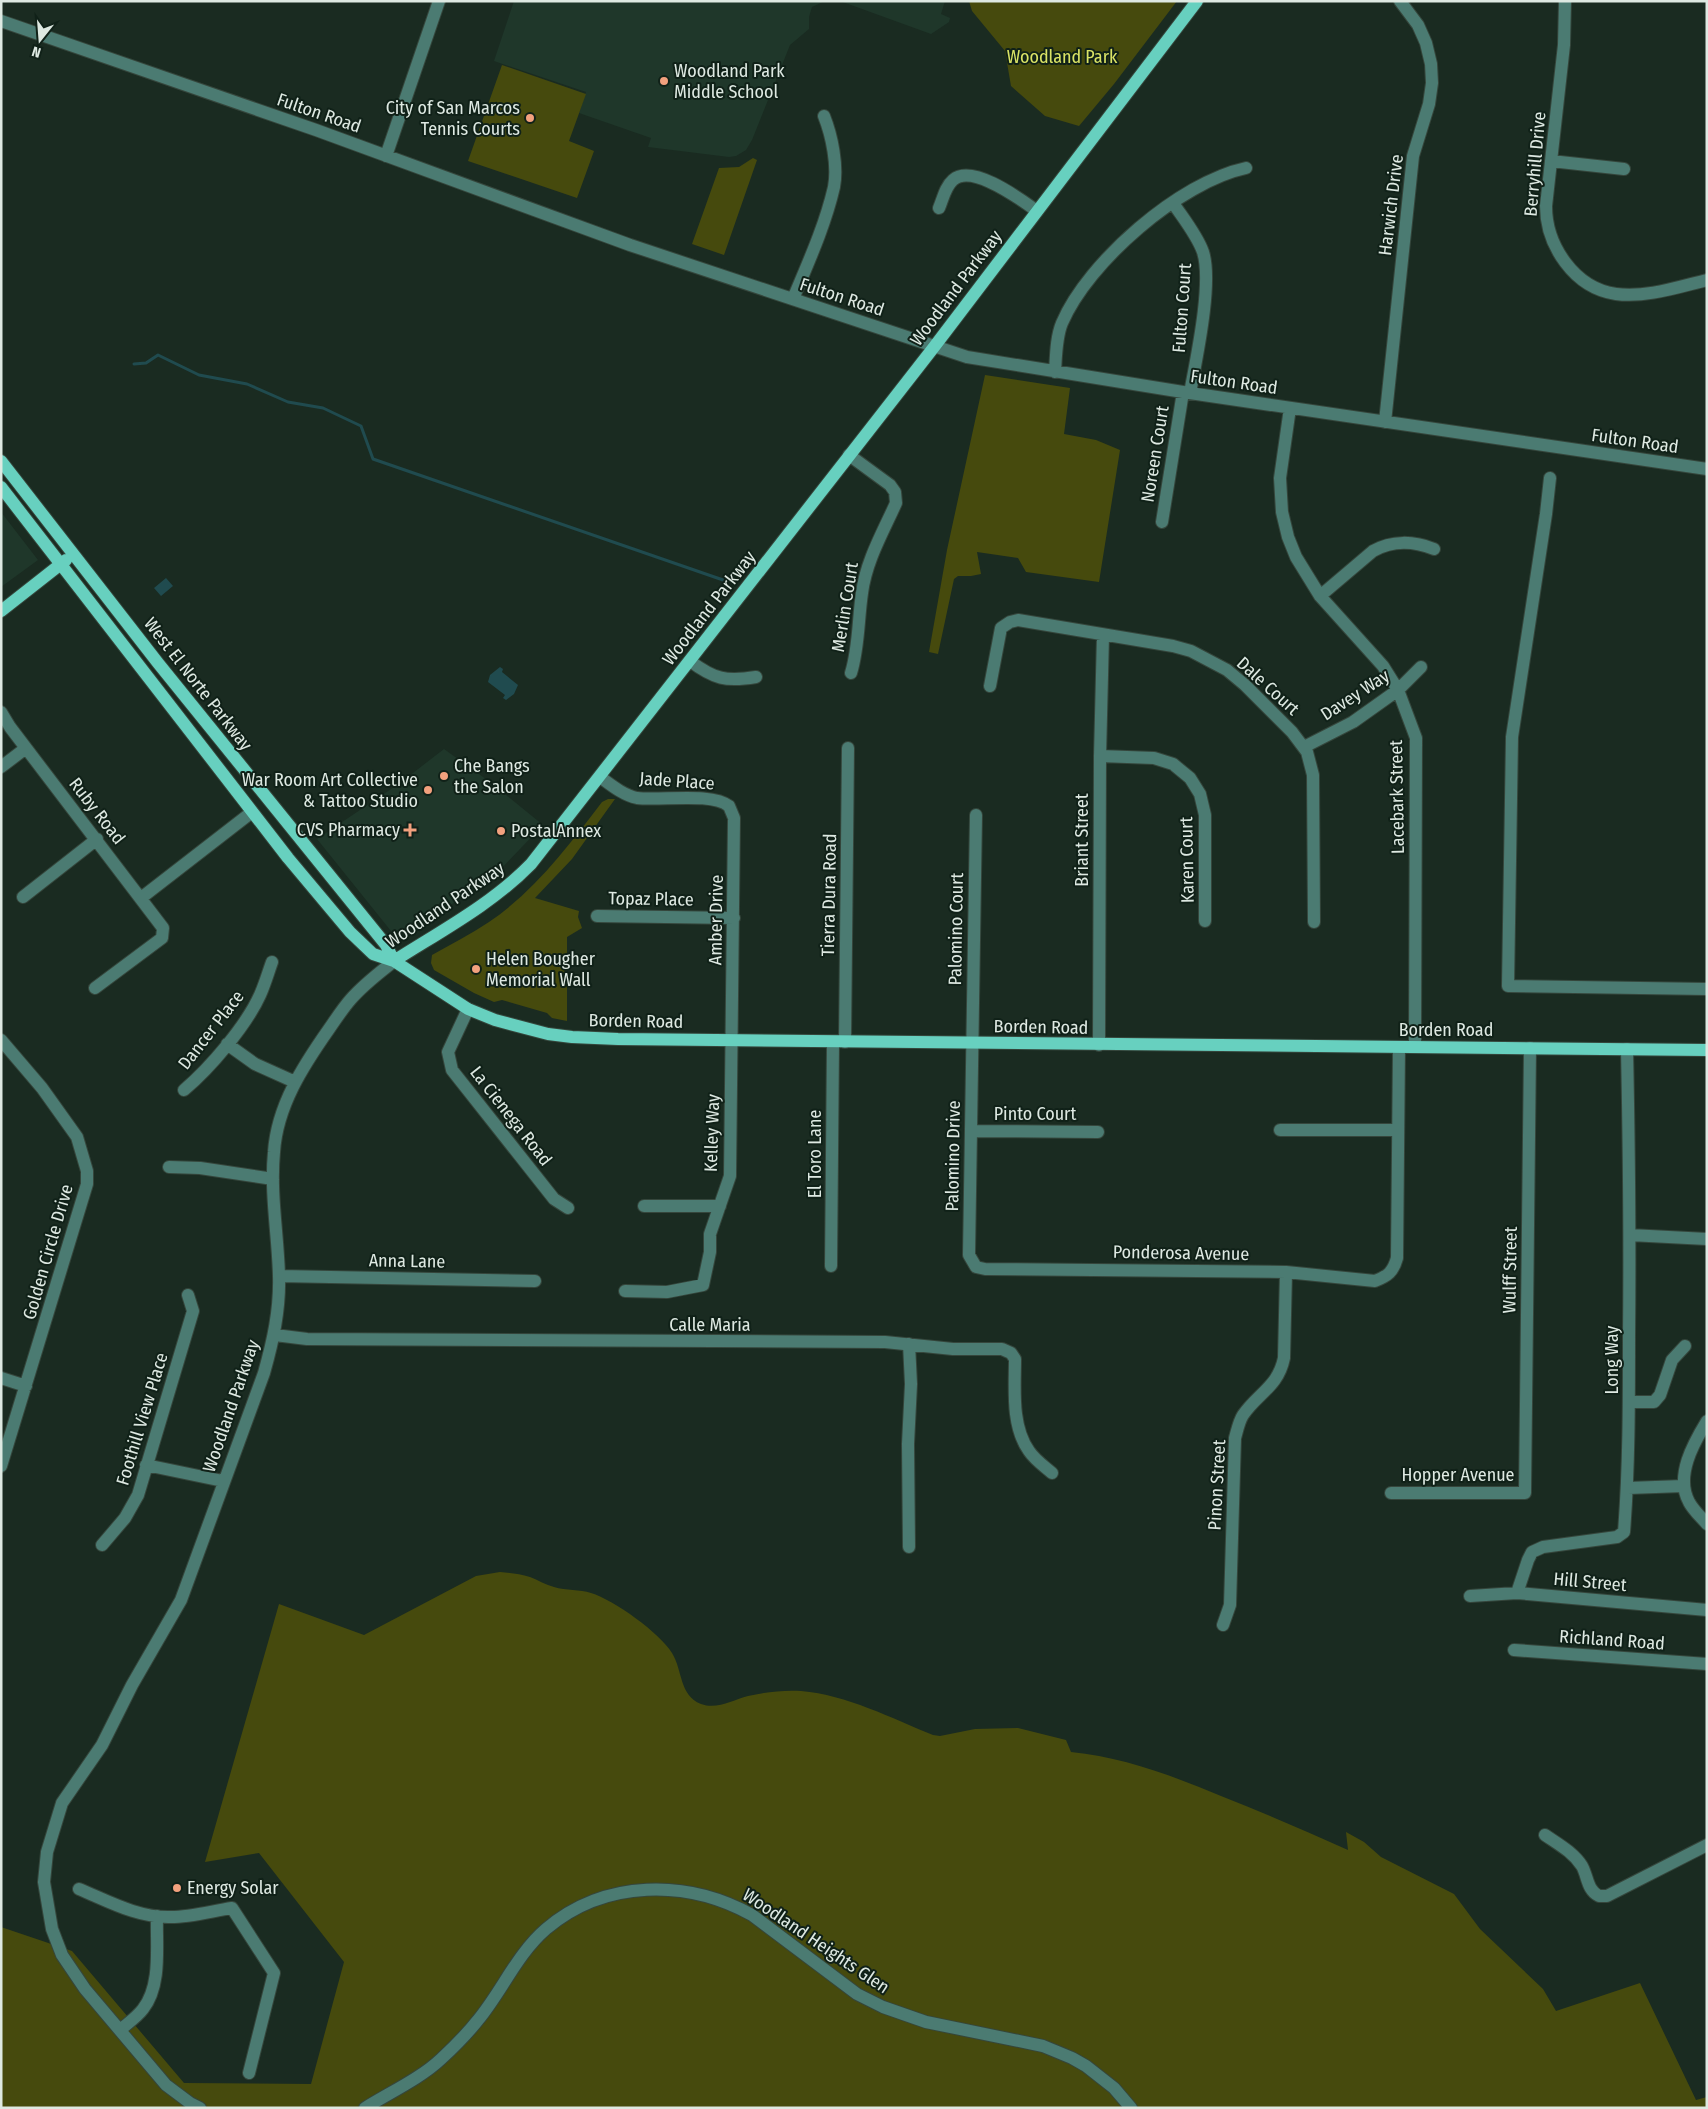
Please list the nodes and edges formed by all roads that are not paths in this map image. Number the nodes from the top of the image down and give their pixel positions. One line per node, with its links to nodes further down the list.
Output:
1 (439, 1): 7 (street)
2 (1197, 1): 13 (main road, Woodland Parkway)
3 (1565, 1): 8 (street, Berryhill Drive)
4 (1407, 4): 20 (street, Harwich Drive)
5 (1, 21): 7 (street, Fulton Road)
6 (824, 116): 15 (street)
7 (386, 156): 15 (street, Fulton Road)
8 (1551, 161): 10 (street); 14 (street, Berryhill Drive)
9 (1246, 168): 11 (street)
10 (1624, 169)
11 (1173, 203): 17 (street); 18 (street, Fulton Court)
12 (939, 208): 13 (street)
13 (1037, 211): 16 (main road, Woodland Parkway)
14 (1707, 280)
15 (793, 300): 16 (street, Fulton Road)
16 (934, 347): 17 (street, Fulton Road); 21 (main road, Woodland Parkway)
17 (1055, 372): 18 (street, Fulton Road)
18 (1186, 393): 19 (street, Fulton Road); 26 (street, Noreen Court)
19 (1290, 408): 20 (street, Fulton Road); 30 (street, Lacebark Street)
20 (1384, 422): 23 (street, Fulton Road)
21 (849, 455): 33 (main road, Woodland Parkway); 35 (street, Merlin Court)
22 (1, 460): 28 (main road, West El Norte Parkway)
23 (1707, 469)
24 (1550, 478): 59 (street)
25 (1, 487): 29 (main road, West El Norte Parkway)
26 (1162, 522)
27 (1434, 549): 30 (street)
28 (74, 554): 29 (main road); 56 (main road, West El Norte Parkway)
29 (61, 564): 31 (main road); 47 (main road, West El Norte Parkway)
30 (1320, 596): 38 (street, Lacebark Street)
31 (1, 611)
32 (1103, 635): 37 (street, Dale Court); 40 (street, Dale Court); 43 (street, Briant Street)
33 (690, 661): 36 (street); 45 (main road, Woodland Parkway)
34 (1422, 667): 38 (street, Davey Way)
35 (851, 673)
36 (756, 677)
37 (990, 686)
38 (1398, 690): 40 (street, Davey Way); 68 (street, Lacebark Street)
39 (1, 712): 41 (street, Ruby Road)
40 (1304, 747): 55 (street, Dale Court)
41 (26, 748): 44 (street); 49 (street, Ruby Road)
42 (848, 748): 63 (street, Tierra Dura Road)
43 (1100, 756): 54 (street, Karen Court); 66 (street, Briant Street)
44 (1, 767)
45 (600, 777): 46 (street, Jade Place); 56 (main road, Woodland Parkway)
46 (726, 803): 53 (street, Amber Drive)
47 (252, 812): 51 (street); 56 (main road, West El Norte Parkway)
48 (976, 815): 65 (street, Palomino Court)
49 (97, 839): 50 (street); 51 (street, Ruby Road)
50 (23, 897)
51 (141, 898): 58 (street, Ruby Road)
52 (597, 916): 53 (street, Topaz Place)
53 (734, 918): 61 (street, Amber Drive)
54 (1205, 921)
55 (1314, 922)
56 (394, 961): 60 (main road, Borden Road); 72 (street, Woodland Parkway)
57 (272, 962): 64 (street, Dancer Place)
58 (95, 988)
59 (1707, 989)
60 (468, 1009): 61 (main road, Borden Road); 82 (street, La Cienega Road)
61 (732, 1039): 63 (main road, Borden Road); 81 (street, Kelley Way)
62 (1, 1040): 96 (street, Golden Circle Drive)
63 (839, 1042): 65 (main road, Borden Road); 85 (street, El Toro Lane)
64 (227, 1044): 72 (street); 73 (street, Dancer Place)
65 (972, 1044): 66 (main road, Borden Road); 76 (street, Palomino Drive)
66 (1100, 1045): 67 (main road, Borden Road)
67 (1398, 1047): 68 (main road, Borden Road); 75 (street)
68 (1415, 1047): 69 (main road, Borden Road)
69 (1530, 1048): 70 (main road, Borden Road); 106 (street, Wulff Street)
70 (1627, 1049): 71 (main road, Borden Road); 83 (street, Long Way)
71 (1707, 1050)
72 (294, 1082): 79 (street, Woodland Parkway)
73 (184, 1090)
74 (1280, 1130): 75 (street)
75 (1398, 1130): 87 (street, Ponderosa Avenue)
76 (971, 1131): 77 (street, Pinto Court); 86 (street, Palomino Drive)
77 (1098, 1132)
78 (169, 1167): 79 (street)
79 (273, 1179): 88 (street, Woodland Parkway)
80 (644, 1206): 81 (street)
81 (720, 1206): 90 (street, Kelley Way)
82 (568, 1208)
83 (1630, 1235): 84 (street); 97 (street, Long Way)
84 (1707, 1240)
85 (831, 1266)
86 (976, 1267): 87 (street, Ponderosa Avenue)
87 (1286, 1272): 113 (street, Pinon Street)
88 (279, 1276): 89 (street, Anna Lane); 92 (street, Woodland Parkway)
89 (535, 1282)
90 (625, 1291)
91 (188, 1294): 99 (street, Foothill View Place)
92 (275, 1334): 93 (street, Calle Maria); 102 (street, Woodland Parkway)
93 (909, 1344): 101 (street, Calle Maria); 109 (street)
94 (1686, 1346): 97 (street)
95 (1, 1378): 96 (street)
96 (26, 1386): 100 (street, Golden Circle Drive)
97 (1629, 1402): 104 (street, Long Way)
98 (1707, 1421): 103 (street)
99 (146, 1465): 102 (street); 108 (street, Foothill View Place)
100 (1, 1466)
101 (1052, 1473)
102 (223, 1481): 120 (street, Woodland Parkway)
103 (1683, 1486): 104 (street); 107 (street)
104 (1628, 1488): 110 (street, Long Way)
105 (1391, 1493): 106 (street, Hopper Avenue)
106 (1525, 1493)
107 (1707, 1524)
108 (102, 1546)
109 (909, 1547)
110 (1517, 1593): 111 (street, Hill Street); 112 (street, Hill Street)
111 (1470, 1596)
112 (1707, 1610)
113 (1223, 1625)
114 (1514, 1650): 115 (street, Richland Road)
115 (1707, 1664)
116 (1545, 1835): 117 (street)
117 (1707, 1846)
118 (79, 1889): 119 (street)
119 (157, 1916): 120 (street); 121 (street)
120 (120, 2030): 122 (street)
121 (249, 2073)
122 (200, 2108)
123 (364, 2108): 124 (street, Woodland Heights Glen)
124 (1131, 2108)

